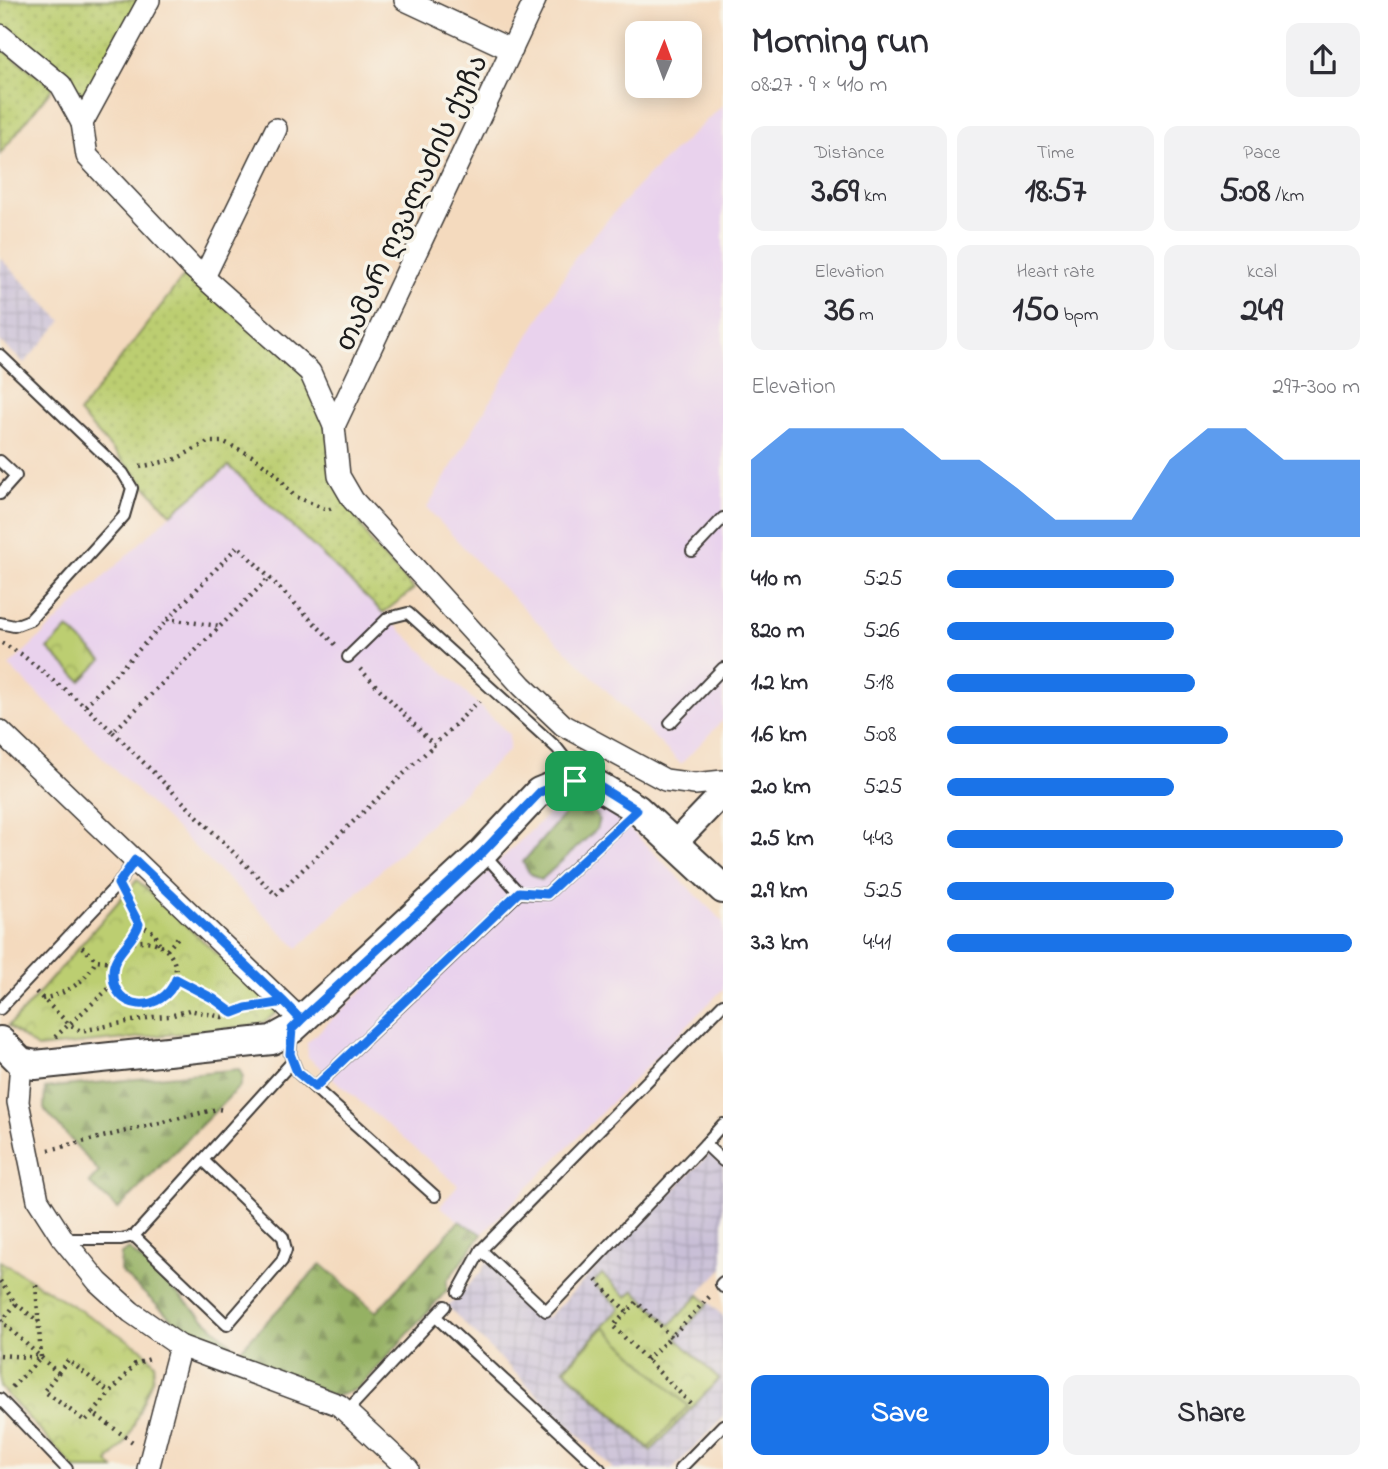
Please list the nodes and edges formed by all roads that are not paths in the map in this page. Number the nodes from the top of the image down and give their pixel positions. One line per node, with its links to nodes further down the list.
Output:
1 (149, 0): 6 (street)
2 (405, 0): 5 (street)
3 (535, 0): 5 (street, თამარ ღვალაძის ქუჩა)
4 (0, 35): 6 (street)
5 (512, 50): 10 (street, თამარ ღვალაძის ქუჩა)
6 (82, 123): 8 (street)
7 (276, 129): 8 (street)
8 (204, 277): 10 (street)
9 (0, 356): 15 (lane)
10 (334, 426): 21 (street)
11 (0, 461): 12 (lane)
12 (0, 494)
13 (723, 518): 14 (lane)
14 (692, 551)
15 (0, 623)
16 (348, 657): 20 (lane)
17 (723, 668): 18 (lane)
18 (670, 723)
19 (0, 732): 26 (street)
20 (575, 781): 23 (main road); 25 (main road)
21 (723, 781)
22 (723, 793): 24 (street)
23 (637, 810): 24 (main road); 28 (lane)
24 (675, 843): 27 (main road)
25 (482, 853): 28 (lane); 31 (main road)
26 (135, 860): 30 (lane); 31 (street)
27 (723, 890)
28 (519, 892): 35 (lane)
29 (723, 1004): 44 (lane)
30 (0, 1009)
31 (292, 1017): 33 (main road); 34 (lane)
32 (0, 1041): 33 (main road)
33 (21, 1062): 36 (street)
34 (292, 1062): 35 (lane); 39 (lane)
35 (315, 1087): 41 (lane)
36 (9, 1104): 43 (street)
37 (723, 1124): 38 (lane)
38 (705, 1144): 40 (lane); 44 (lane)
39 (204, 1161): 42 (lane); 42 (lane)
40 (723, 1161)
41 (435, 1196)
42 (134, 1236): 43 (lane)
43 (63, 1239): 48 (street)
44 (481, 1250): 45 (lane)
45 (458, 1292)
46 (445, 1306): 47 (lane)
47 (436, 1317): 50 (lane); 55 (lane)
48 (177, 1357): 50 (street); 52 (street)
49 (0, 1399): 53 (lane)
50 (346, 1412): 54 (street)
51 (723, 1425): 56 (lane)
52 (150, 1462)
53 (68, 1469)
54 (408, 1469)
55 (600, 1469)
56 (680, 1469)

